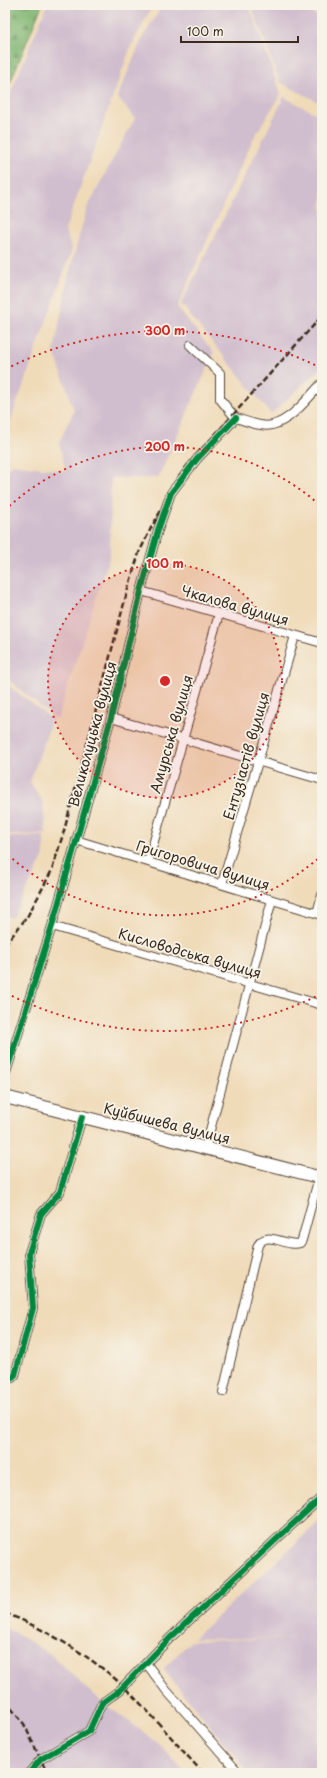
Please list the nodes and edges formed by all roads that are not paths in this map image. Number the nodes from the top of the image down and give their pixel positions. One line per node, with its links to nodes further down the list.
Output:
1 (190, 346): 3 (street)
2 (322, 383): 3 (street)
3 (236, 418): 4 (street, Великолуцька вулиця)
4 (141, 591): 5 (street, Чкалова вулиця); 8 (street, Великолуцька вулиця)
5 (219, 614): 6 (street, Чкалова вулиця); 9 (street, Амурська вулиця)
6 (295, 636): 7 (street, Чкалова вулиця); 10 (street, Ентузіастів вулиця)
7 (322, 644)
8 (111, 718): 9 (street); 12 (street, Великолуцька вулиця)
9 (184, 739): 10 (street); 13 (street, Амурська вулиця)
10 (258, 761): 11 (street); 14 (street, Ентузіастів вулиця)
11 (322, 780)
12 (76, 840): 13 (street, Григоровича вулиця); 18 (street, Великолуцька вулиця)
13 (148, 862): 14 (street, Григоровича вулиця)
14 (222, 884): 16 (street, Григоровича вулиця)
15 (322, 895): 17 (street)
16 (272, 900): 17 (street, Григоровича вулиця); 19 (street)
17 (319, 914)
18 (52, 926): 19 (street, Кисловодська вулиця); 21 (street, Великолуцька вулиця)
19 (248, 984): 20 (street, Кисловодська вулиця); 24 (street)
20 (322, 1004)
21 (5, 1076)
22 (5, 1097): 23 (main road, Куйбишева вулиця)
23 (82, 1117): 24 (main road, Куйбишева вулиця); 26 (street)
24 (204, 1149): 25 (main road, Куйбишева вулиця)
25 (320, 1177): 27 (street)
26 (5, 1379)
27 (224, 1392)
28 (321, 1496): 29 (street)
29 (146, 1663): 30 (street); 31 (street)
30 (29, 1773)
31 (239, 1773)

